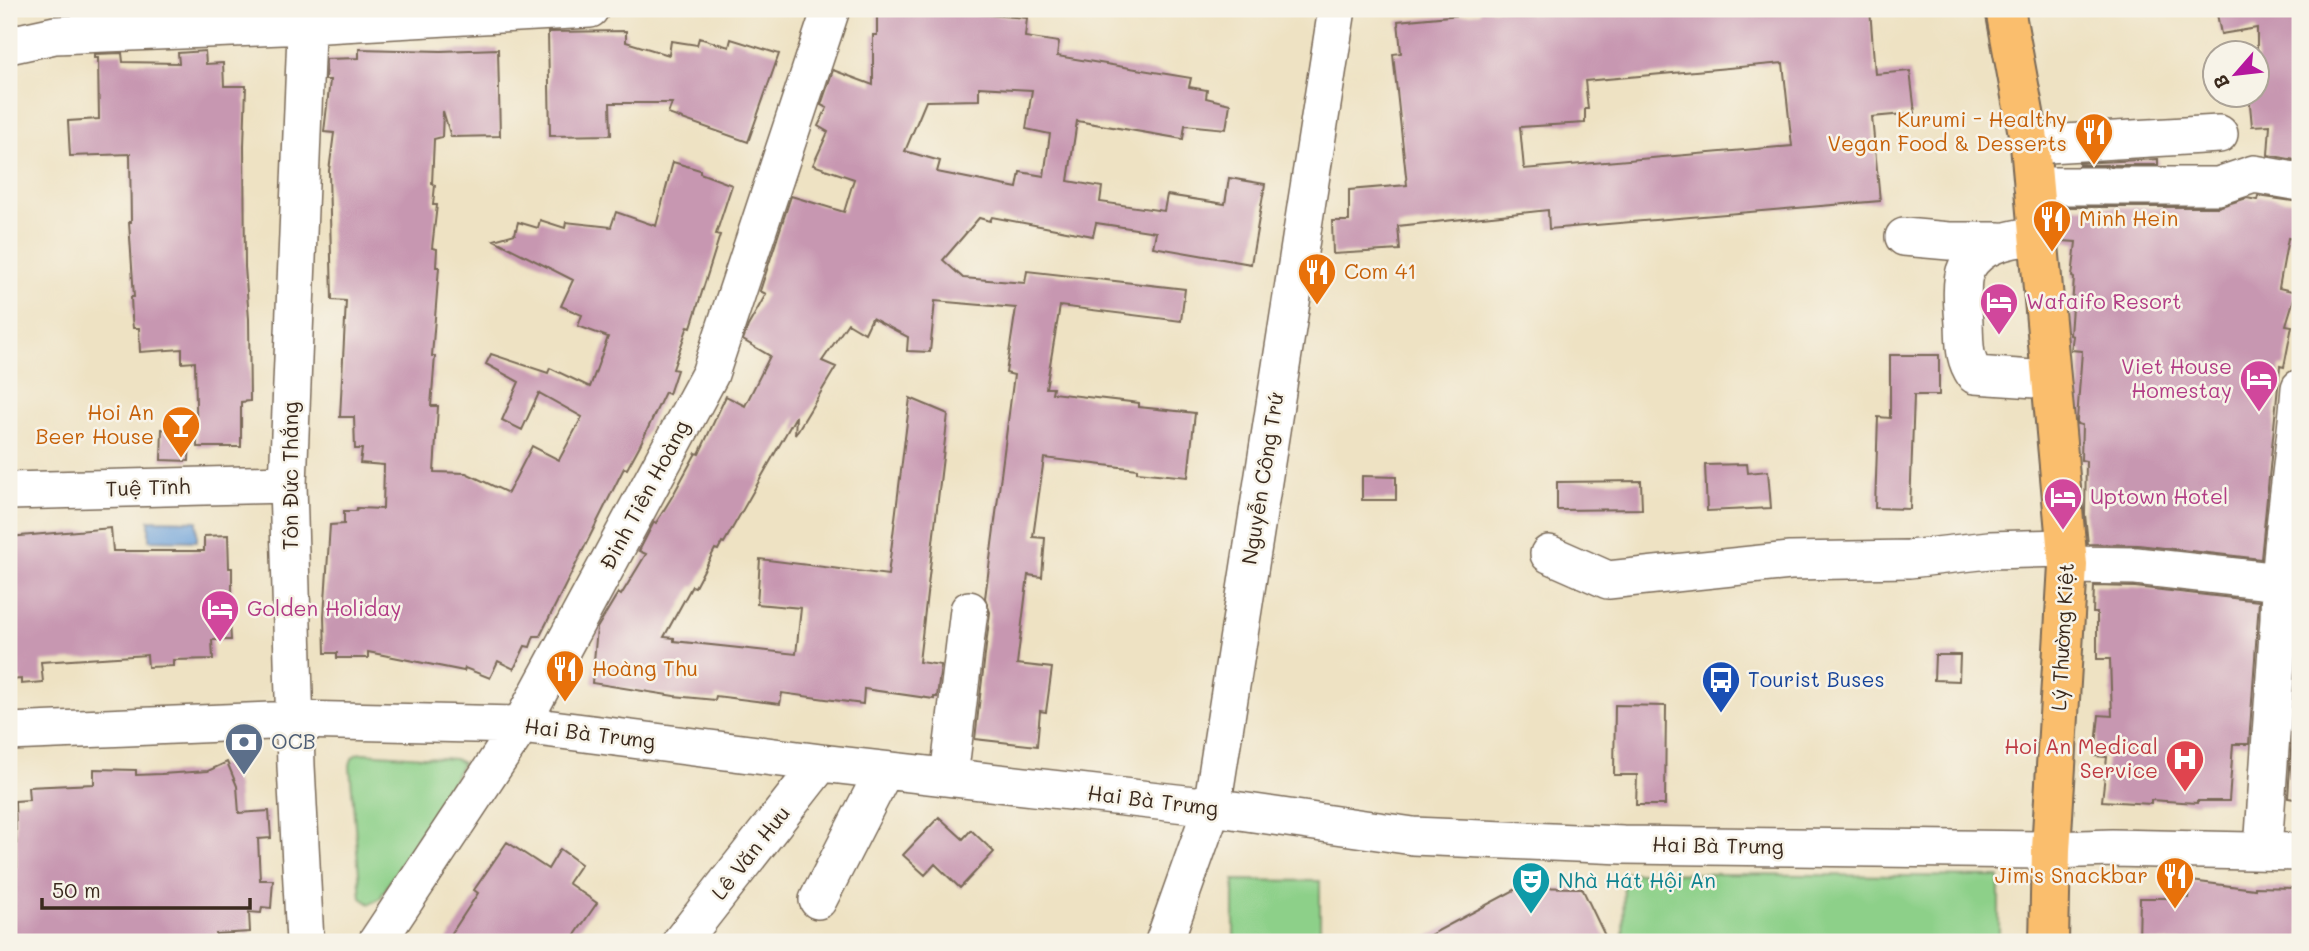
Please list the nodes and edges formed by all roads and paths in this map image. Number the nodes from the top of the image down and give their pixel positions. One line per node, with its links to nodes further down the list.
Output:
1 (590, 9): 5 (street)
2 (831, 9): 26 (street, Đinh Tiên Hoàng)
3 (1337, 9): 31 (street, Nguyễn Công Trứ)
4 (2005, 9): 10 (main road, Lý Thường Kiệt)
5 (540, 10): 6 (street)
6 (307, 17): 7 (street); 17 (street, Tôn Đức Thắng)
7 (53, 22): 8 (street)
8 (9, 46)
9 (2219, 134): 10 (street)
10 (2030, 145): 12 (main road, Lý Thường Kiệt)
11 (2300, 181): 12 (street)
12 (2033, 186): 14 (main road, Lý Thường Kiệt)
13 (1904, 237): 14 (street)
14 (2019, 238): 15 (main road, Lý Thường Kiệt); 15 (street)
15 (2050, 380): 21 (main road, Lý Thường Kiệt)
16 (2300, 388): 19 (street)
17 (288, 484): 18 (street, Tuệ Tĩnh); 25 (street, Tôn Đức Thắng)
18 (9, 491)
19 (2294, 495): 22 (street)
20 (1549, 554): 21 (street)
21 (2067, 556): 22 (street); 32 (main road, Lý Thường Kiệt)
22 (2280, 583): 24 (street)
23 (969, 610): 30 (street)
24 (2290, 620): 33 (street)
25 (296, 720): 26 (street, Hai Bà Trưng); 27 (street, Hai Bà Trưng); 36 (street, Tôn Đức Thắng)
26 (521, 724): 28 (street, Hai Bà Trưng); 37 (street, Đinh Tiên Hoàng)
27 (9, 732)
28 (821, 764): 29 (street, Hai Bà Trưng); 38 (street, Lê Văn Hưu)
29 (884, 771): 30 (street, Hai Bà Trưng); 35 (street)
30 (949, 777): 31 (street, Hai Bà Trưng)
31 (1212, 807): 32 (street, Hai Bà Trưng); 39 (street, Nguyễn Công Trứ)
32 (2051, 850): 33 (street, Hai Bà Trưng); 40 (main road, Lý Thường Kiệt)
33 (2263, 850): 34 (street, Hai Bà Trưng)
34 (2300, 852)
35 (818, 900)
36 (305, 942)
37 (377, 942)
38 (681, 942)
39 (1164, 942)
40 (2049, 942)

